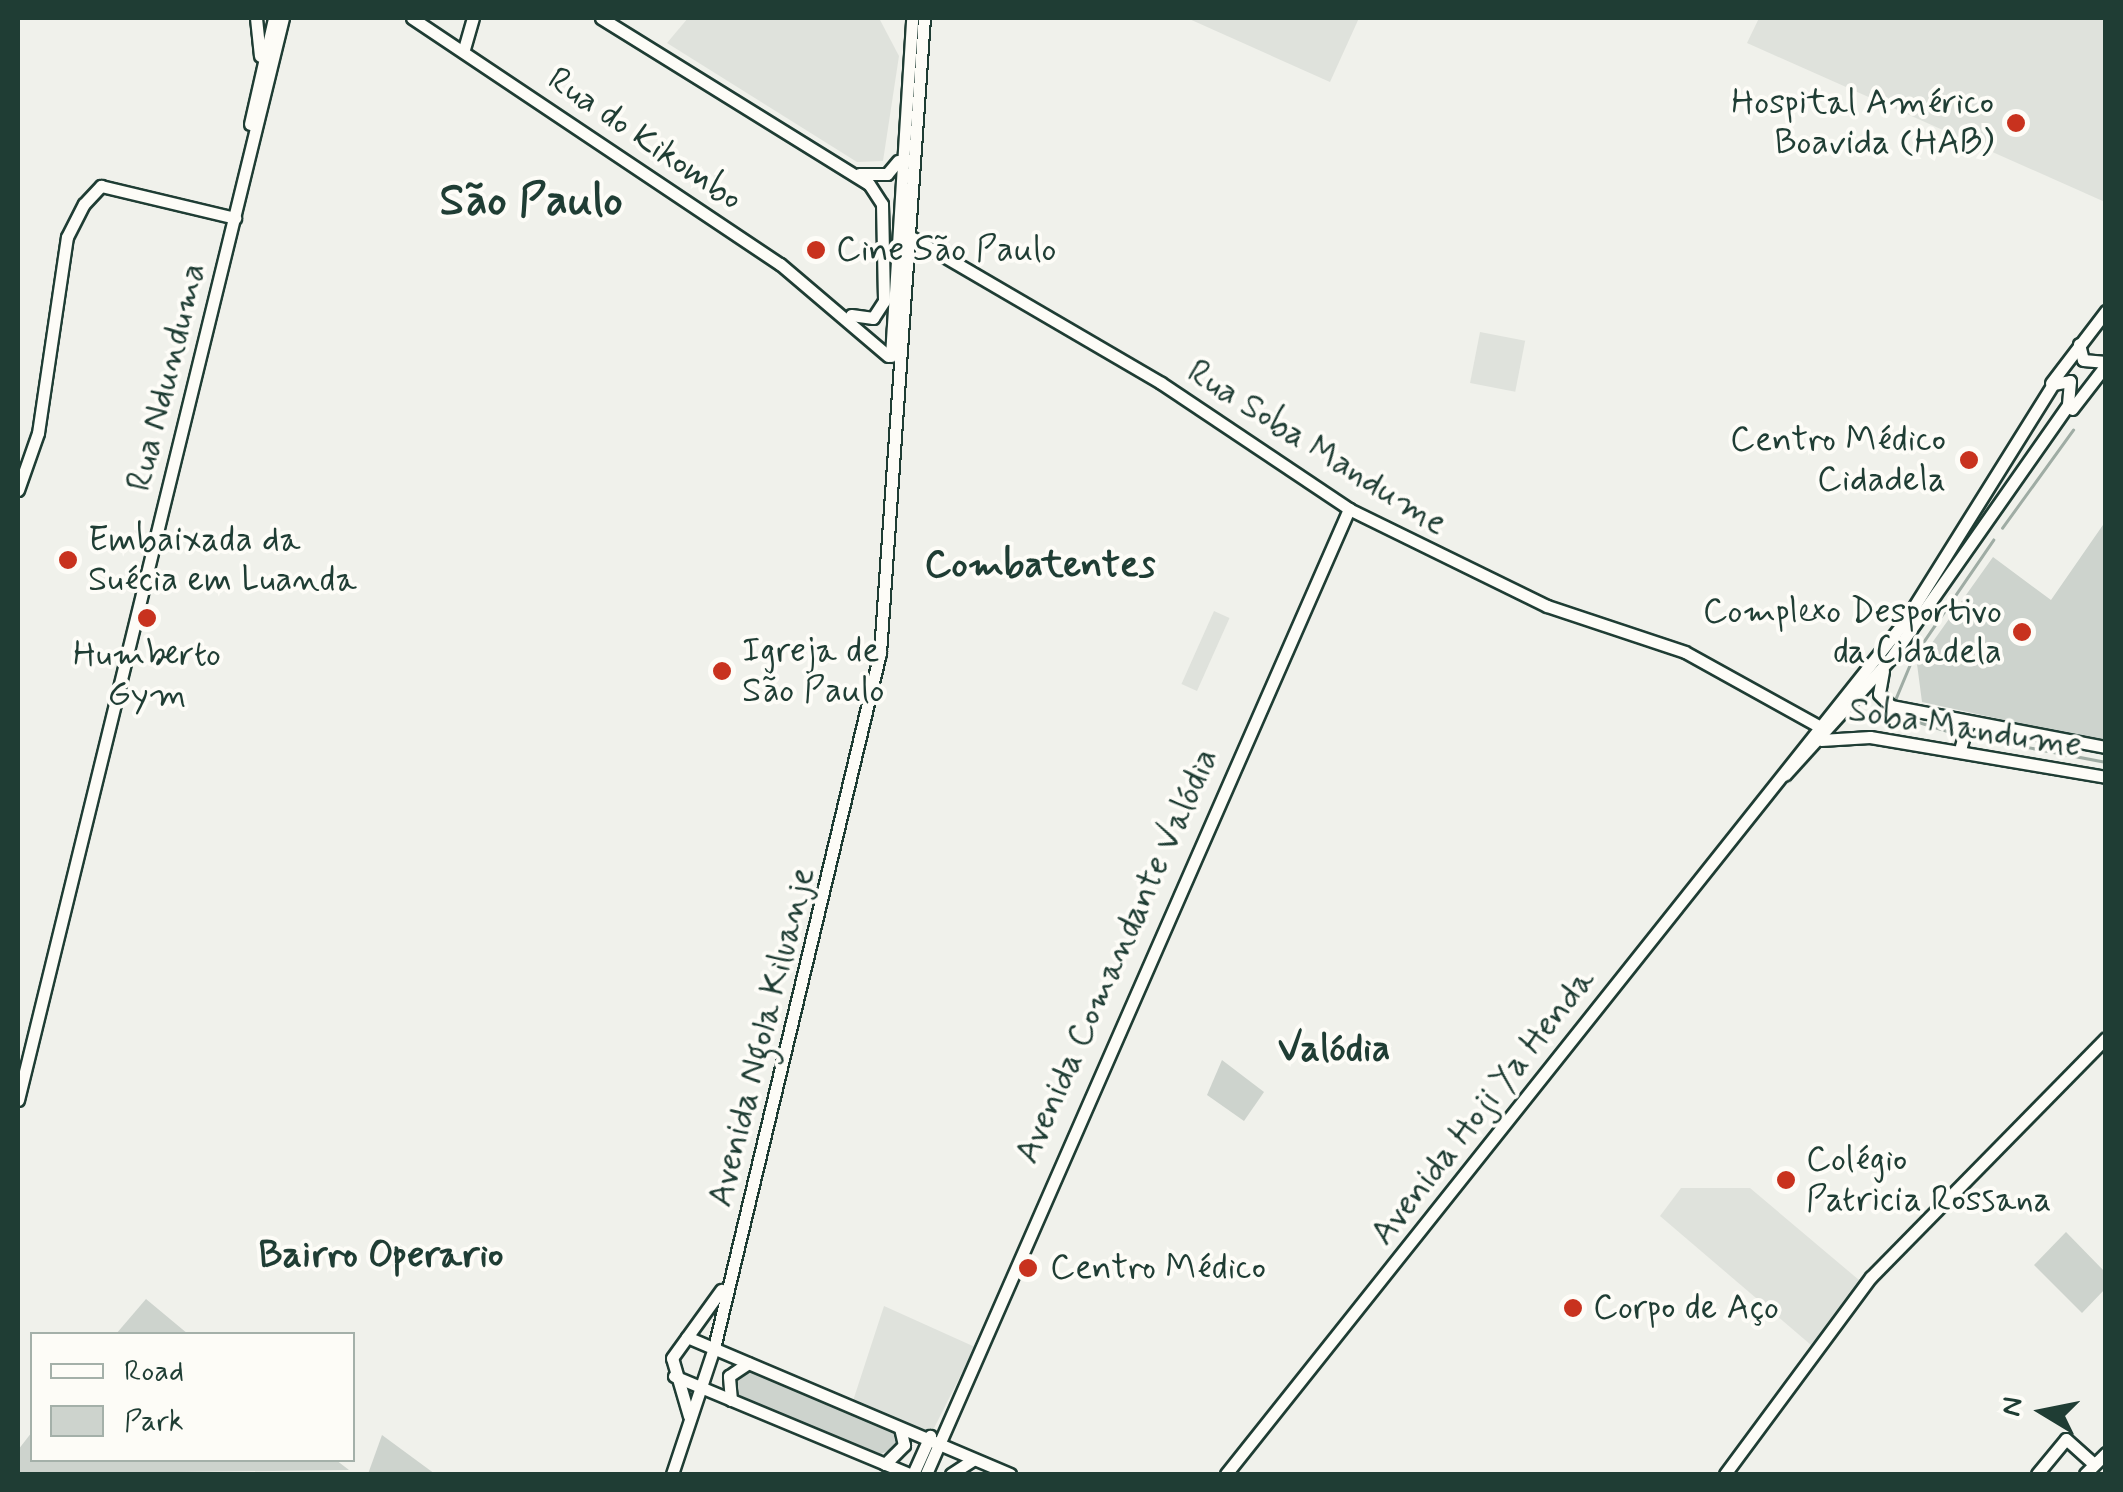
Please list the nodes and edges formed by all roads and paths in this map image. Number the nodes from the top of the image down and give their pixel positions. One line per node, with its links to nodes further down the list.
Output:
1 (256, 18): 11 (main road)
2 (274, 18): 11 (main road, Rua Ndunduma)
3 (283, 18): 14 (main road, Rua Ndunduma)
4 (412, 18): 9 (main road, Rua do Kikombo)
5 (471, 18): 9 (main road); 10 (main road)
6 (601, 18): 13 (main road)
7 (912, 18): 12 (main road, Avenida Ngola Kiluanje)
8 (924, 18): 15 (main road, Avenida Ngola Kiluanje)
9 (444, 36): 10 (main road, Rua do Kikombo)
10 (464, 49): 17 (main road, Rua do Kikombo)
11 (260, 76): 14 (main road, Rua Ndunduma)
12 (899, 159): 13 (main road); 20 (main road, Avenida Ngola Kiluanje)
13 (850, 171): 17 (main road)
14 (231, 217): 23 (main road); 35 (main road, Rua Ndunduma); 36 (main road, Rua Ndunduma)
15 (906, 234): 24 (main road, Rua Soba Mandume); 25 (main road, Avenida Ngola Kiluanje)
16 (2106, 311): 18 (main road)
17 (842, 312): 20 (main road)
18 (2083, 336): 19 (main road); 21 (main road)
19 (2106, 363): 22 (main road)
20 (891, 367): 25 (main road, Avenida Ngola Kiluanje)
21 (2032, 420): 22 (main road); 28 (main road, Avenida Hoji Ya Henda)
22 (2043, 439): 26 (main road, Avenida Hoji Ya Henda)
23 (18, 490)
24 (1349, 509): 28 (main road, Rua Soba Mandume); 46 (main road, Avenida Comandante Valódia)
25 (876, 659): 37 (main road, Avenida Ngola Kiluanje)
26 (1890, 659): 27 (main road, Soba Mandume); 29 (main road, Avenida Hoji Ya Henda)
27 (1967, 722): 30 (main road, Soba Mandume); 31 (main road)
28 (1822, 728): 32 (main road, Avenida Hoji Ya Henda)
29 (1818, 742): 31 (main road, Soba Mandume); 32 (main road, Avenida Hoji Ya Henda)
30 (2106, 747)
31 (1960, 750): 33 (main road, Soba Mandume)
32 (1785, 775): 56 (main road, Avenida Hoji Ya Henda)
33 (2106, 777)
34 (2106, 1038): 57 (main road)
35 (18, 1070)
36 (18, 1100)
37 (728, 1278): 38 (main road); 39 (main road, Avenida Ngola Kiluanje)
38 (687, 1338): 39 (main road); 41 (main road)
39 (714, 1348): 40 (main road); 42 (main road, Avenida Ngola Kiluanje)
40 (748, 1363): 43 (main road); 45 (main road)
41 (674, 1376): 42 (main road); 44 (main road)
42 (701, 1387): 43 (main road); 44 (main road, Avenida Ngola Kiluanje)
43 (732, 1400): 49 (main road)
44 (689, 1426): 51 (main road, Avenida Ngola Kiluanje)
45 (900, 1428): 46 (main road); 49 (main road)
46 (934, 1442): 48 (main road); 52 (main road, Avenida Comandante Valódia); 53 (main road, Avenida Comandante Valódia)
47 (2106, 1453): 50 (main road)
48 (974, 1459): 54 (main road); 55 (main road)
49 (885, 1464): 52 (main road)
50 (2094, 1464): 58 (main road); 59 (main road)
51 (672, 1474)
52 (911, 1474)
53 (926, 1474)
54 (951, 1474)
55 (1010, 1474)
56 (1226, 1474)
57 (1725, 1474)
58 (2037, 1474)
59 (2085, 1474)

